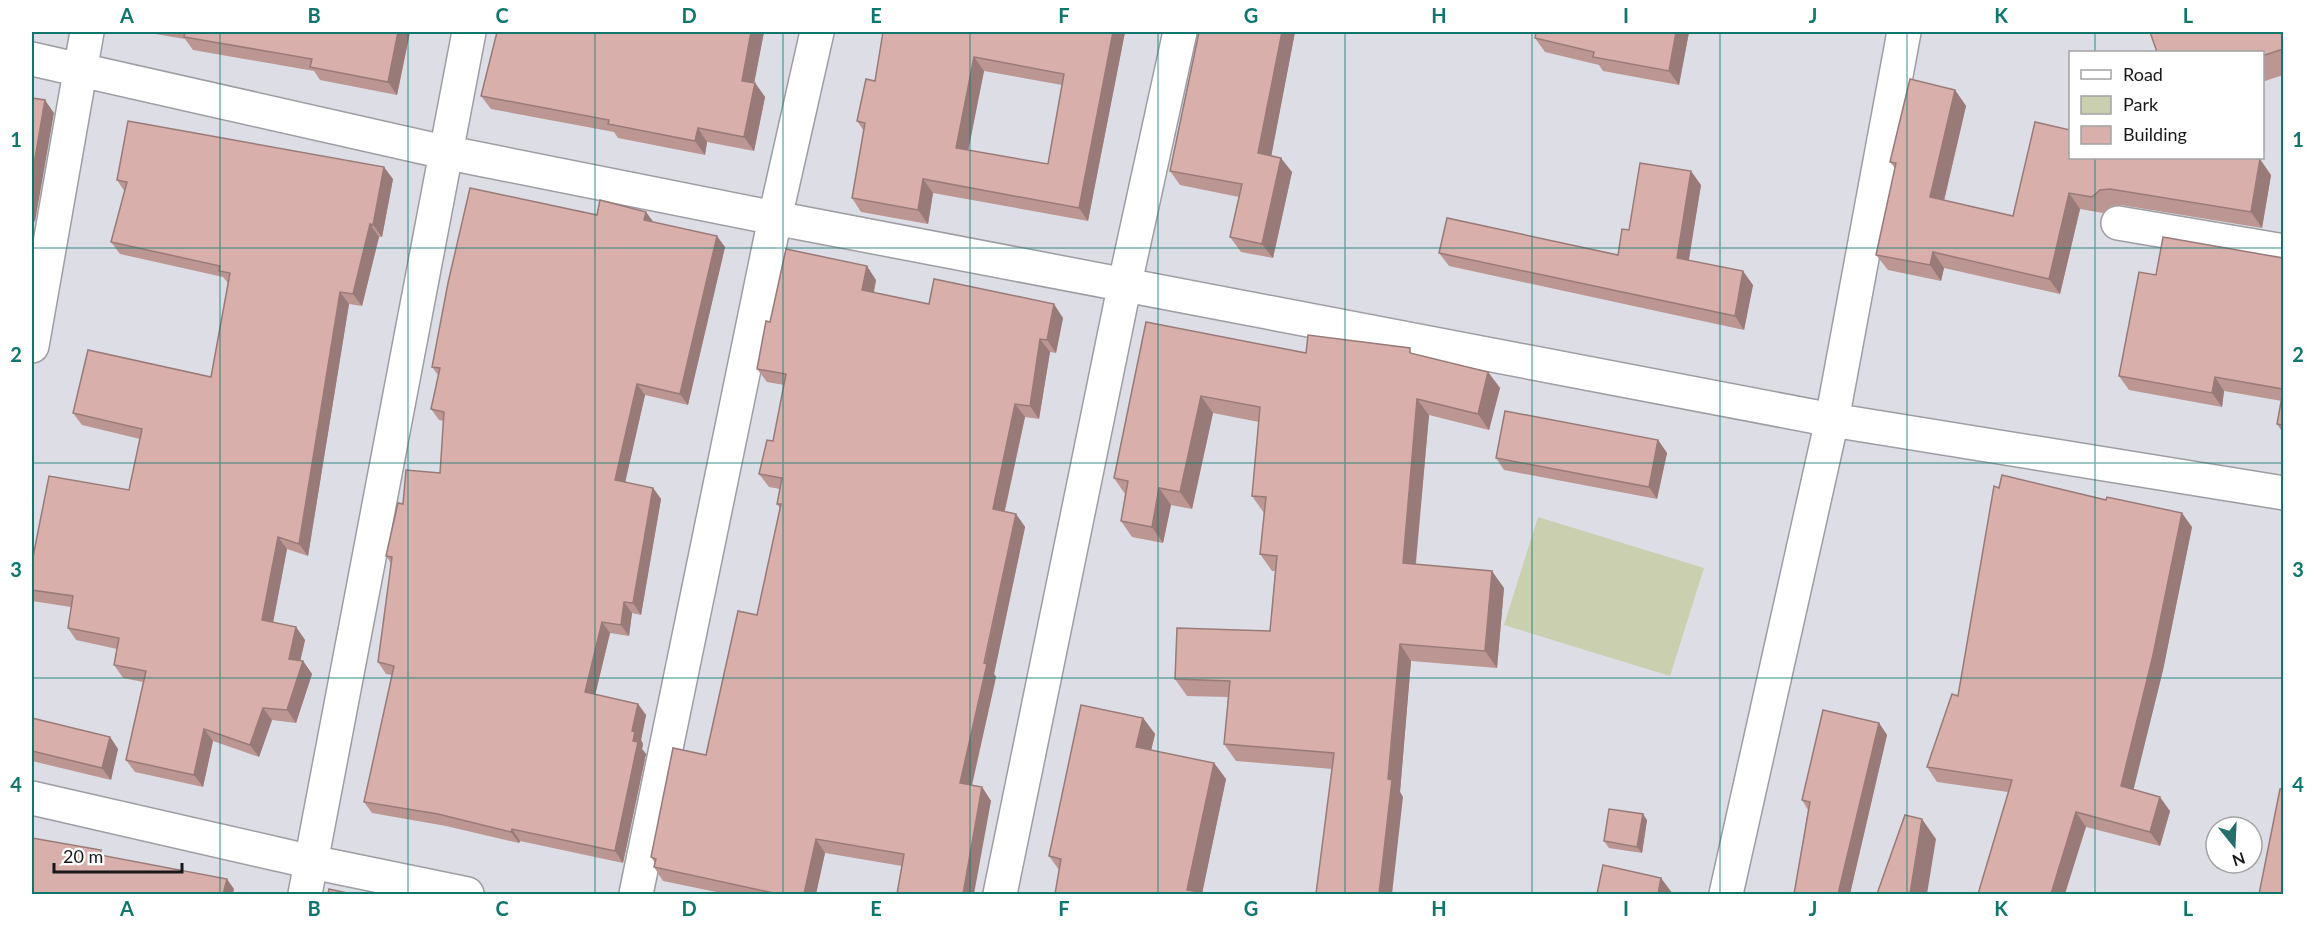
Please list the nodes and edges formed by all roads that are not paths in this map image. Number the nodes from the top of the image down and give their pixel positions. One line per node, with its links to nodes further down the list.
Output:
1 (87, 32): 7 (street)
2 (469, 32): 8 (street)
3 (817, 32): 9 (street)
4 (1180, 32): 12 (street)
5 (1904, 32): 14 (street)
6 (32, 59): 7 (street)
7 (80, 69): 8 (street); 13 (street)
8 (444, 152): 9 (street); 17 (street)
9 (775, 218): 12 (street); 20 (street)
10 (2118, 223): 11 (street)
11 (2283, 251)
12 (1125, 283): 14 (street); 21 (street)
13 (32, 346)
14 (1832, 420): 15 (street); 22 (street)
15 (2283, 493)
16 (32, 798): 17 (street)
17 (312, 862): 18 (street); 19 (street)
18 (305, 894)
19 (467, 894)
20 (636, 894)
21 (1000, 894)
22 (1726, 894)

